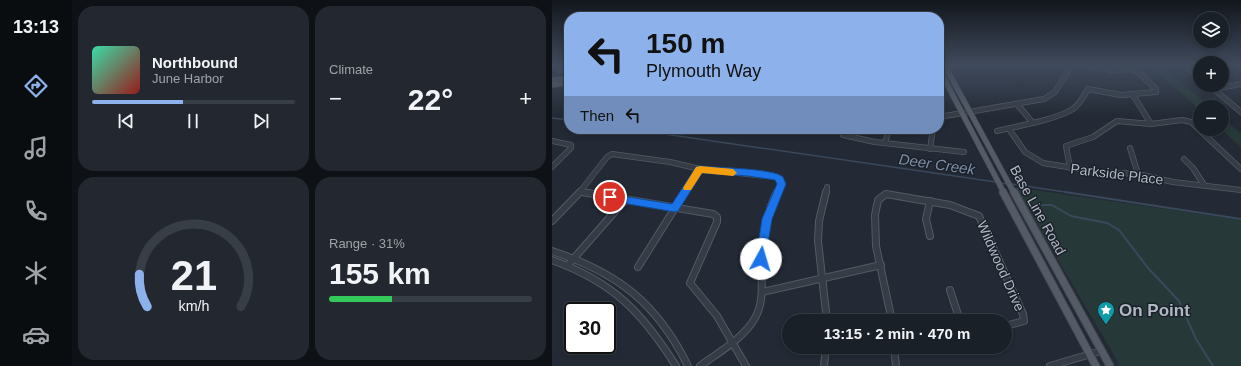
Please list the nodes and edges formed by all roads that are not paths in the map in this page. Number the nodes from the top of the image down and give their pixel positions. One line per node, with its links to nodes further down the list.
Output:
1 (946, 83): 14 (main road, Base Line Road)
2 (954, 83): 12 (main road, Base Line Road)
3 (1060, 83): 11 (street)
4 (1150, 83): 10 (street)
5 (564, 84): 7 (main road)
6 (1241, 84): 8 (street)
7 (552, 85)
8 (1229, 86)
9 (1218, 92): 13 (street)
10 (1133, 95): 16 (street); 17 (street)
11 (1018, 104): 12 (street); 16 (street)
12 (969, 112): 14 (street); 57 (main road, Base Line Road)
13 (1241, 112)
14 (961, 113): 15 (street); 60 (main road, Base Line Road)
15 (944, 116)
16 (1032, 122): 18 (street)
17 (1151, 124): 30 (street); 31 (street)
18 (1009, 129): 19 (street); 30 (street, Parkside Place)
19 (997, 131)
20 (843, 134): 24 (street)
21 (888, 134): 24 (street)
22 (932, 134): 26 (street)
23 (552, 141): 29 (street)
24 (885, 143): 26 (street)
25 (1130, 148): 33 (street)
26 (930, 149): 27 (street)
27 (964, 152)
28 (1184, 159): 34 (street)
29 (552, 166)
30 (1070, 168): 33 (street, Parkside Place)
31 (1241, 169)
32 (700, 170): 37 (street); 40 (street); 51 (street)
33 (1138, 174): 34 (street, Parkside Place)
34 (1204, 185): 36 (street, Parkside Place)
35 (827, 187): 49 (street)
36 (1241, 190)
37 (580, 192): 38 (street); 41 (street)
38 (625, 200): 40 (street); 44 (street)
39 (930, 201): 42 (street); 47 (street); 55 (street, Wildwood Drive)
40 (675, 208): 48 (street); 56 (street)
41 (552, 220)
42 (930, 236)
43 (552, 251): 44 (street)
44 (574, 259): 46 (street); 62 (street)
45 (552, 260): 46 (street)
46 (568, 264): 61 (street)
47 (881, 265): 49 (street); 53 (street)
48 (638, 267)
49 (823, 278): 51 (street); 52 (street)
50 (950, 290): 54 (street)
51 (762, 292): 56 (street)
52 (826, 314)
53 (892, 314)
54 (958, 314)
55 (1012, 325)
56 (733, 341): 63 (street); 64 (street)
57 (1101, 351): 60 (street); 69 (main road, Base Line Road)
58 (825, 354): 65 (street)
59 (895, 354): 66 (street)
60 (1090, 355): 67 (street); 68 (main road, Base Line Road)
61 (676, 366)
62 (688, 366)
63 (700, 366)
64 (746, 366)
65 (824, 366)
66 (896, 366)
67 (1050, 366)
68 (1096, 366)
69 (1110, 366)

